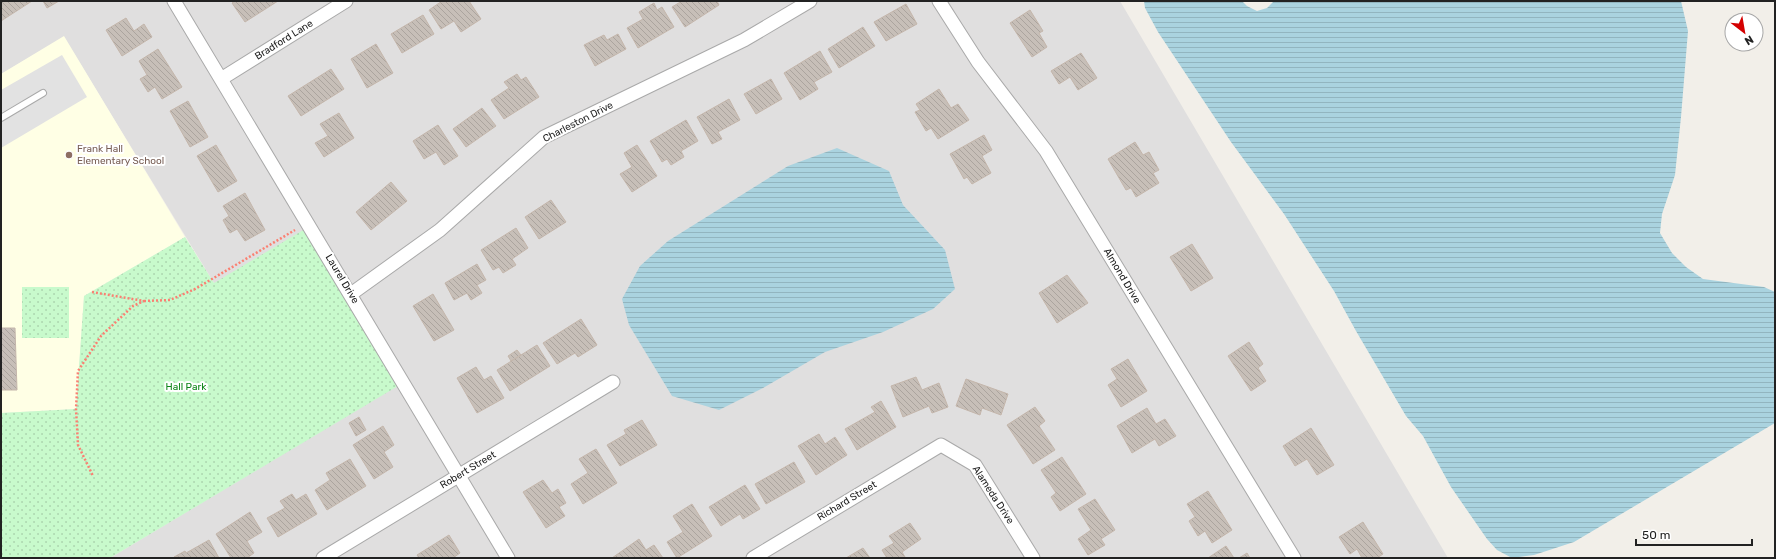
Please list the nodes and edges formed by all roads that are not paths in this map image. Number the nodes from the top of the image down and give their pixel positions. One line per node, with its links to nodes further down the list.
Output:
1 (174, 1): 5 (street, Laurel Drive)
2 (346, 1): 5 (street, Bradford Lane)
3 (810, 1): 8 (street, Charleston Drive)
4 (939, 1): 16 (street, Almond Drive)
5 (221, 79): 8 (street, Laurel Drive)
6 (43, 93): 7 (lane)
7 (1, 118)
8 (351, 294): 11 (street, Laurel Drive)
9 (613, 382): 11 (street, Robert Street)
10 (941, 445): 14 (street, Richard Street); 15 (street, Alameda Drive)
11 (458, 475): 12 (street, Robert Street); 13 (street, Laurel Drive)
12 (323, 558)
13 (508, 558)
14 (753, 558)
15 (1033, 558)
16 (1294, 558)

